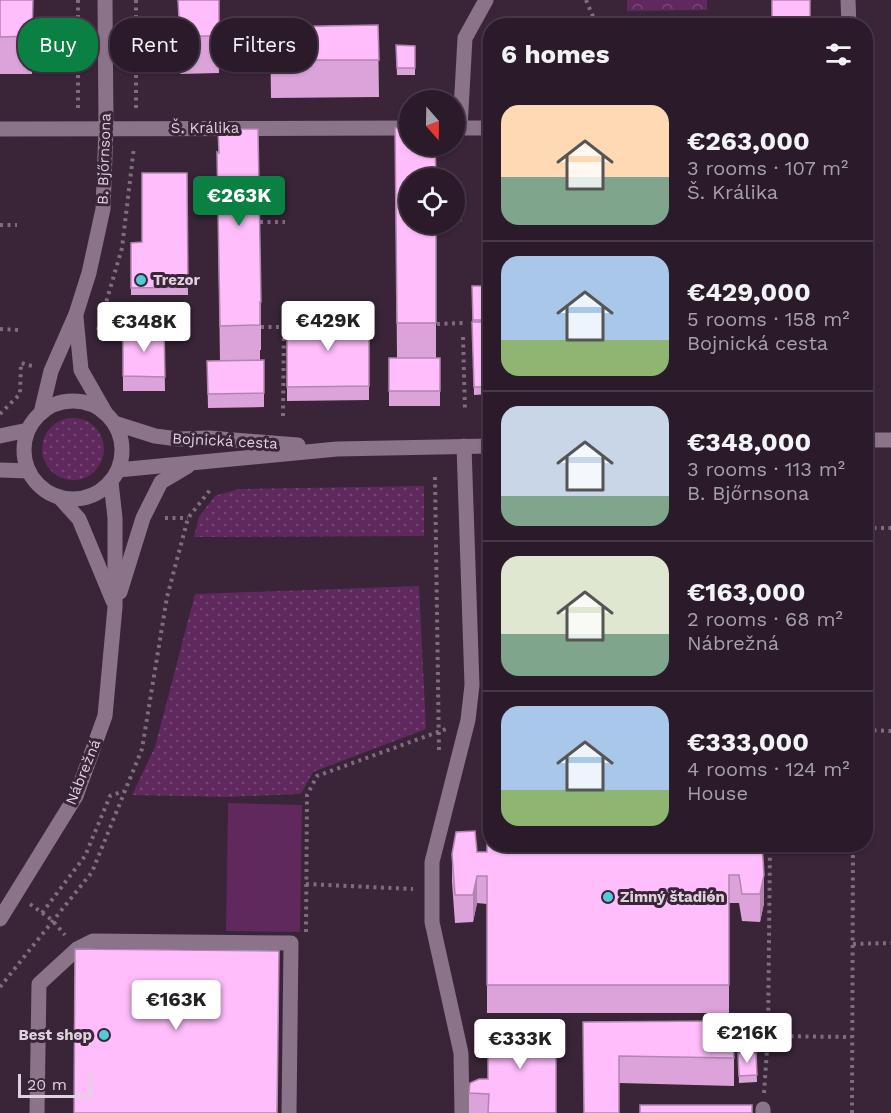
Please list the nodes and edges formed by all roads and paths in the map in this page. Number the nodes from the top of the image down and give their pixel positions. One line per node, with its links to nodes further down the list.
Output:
1 (78, 0): 6 (path)
2 (105, 0): 12 (street, B. Bjőrnsona)
3 (486, 0): 10 (street)
4 (586, 0): 7 (path)
5 (848, 0): 8 (street)
6 (78, 18)
7 (594, 18)
8 (849, 18)
9 (78, 72): 11 (path)
10 (460, 90)
11 (79, 128): 12 (street, Š. Králika); 16 (street, Š. Králika)
12 (106, 128): 13 (street, Š. Králika); 21 (street, B. Bjőrnsona)
13 (399, 128)
14 (465, 128): 15 (street)
15 (483, 128)
16 (8, 129)
17 (260, 222): 18 (path)
18 (285, 222)
19 (0, 225): 20 (path)
20 (18, 225)
21 (76, 314): 31 (street, B. Bjőrnsona); 33 (street, B. Bjőrnsona)
22 (284, 320): 26 (path)
23 (463, 323): 24 (path)
24 (437, 324)
25 (261, 327): 26 (path)
26 (284, 327): 32 (path)
27 (0, 329): 28 (path)
28 (20, 330)
29 (464, 337): 30 (path)
30 (465, 412)
31 (41, 413): 33 (street, Bojnická cesta); 34 (street)
32 (283, 416)
33 (110, 418): 40 (street, Bojnická cesta); 44 (street)
34 (28, 430): 35 (street); 43 (street)
35 (0, 436)
36 (873, 440): 37 (street)
37 (891, 440)
38 (483, 446): 39 (street, Bojnická cesta)
39 (464, 447): 40 (street, Bojnická cesta); 51 (street)
40 (337, 449): 41 (street, Bojnická cesta)
41 (193, 463): 44 (street, Bojnická cesta); 50 (street, Nábrežná)
42 (0, 470): 43 (street)
43 (28, 471): 47 (street)
44 (115, 476): 47 (street, Bojnická cesta); 50 (street, Nábrežná)
45 (435, 477): 54 (path)
46 (210, 490): 56 (path)
47 (60, 498): 50 (street, Nábrežná)
48 (873, 528): 49 (path)
49 (891, 528)
50 (115, 607): 61 (street, Nábrežná)
51 (468, 720): 54 (path); 60 (street)
52 (873, 730): 53 (path)
53 (891, 731)
54 (439, 732): 55 (path); 59 (path)
55 (439, 760)
56 (124, 791): 62 (path); 64 (path)
57 (770, 852): 70 (path)
58 (853, 852): 67 (path)
59 (306, 884): 60 (path); 65 (path)
60 (432, 890): 75 (street)
61 (16, 895): 62 (path); 63 (street, Nábrežná)
62 (42, 913): 64 (path)
63 (0, 919)
64 (52, 920): 68 (path); 69 (path)
65 (291, 943): 68 (street); 74 (street)
66 (891, 943): 67 (path)
67 (853, 944): 71 (path)
68 (77, 949): 73 (street)
69 (0, 987)
70 (768, 1036): 71 (path); 72 (path)
71 (851, 1037): 76 (path)
72 (763, 1111)
73 (37, 1113)
74 (289, 1113)
75 (462, 1113)
76 (852, 1113)

